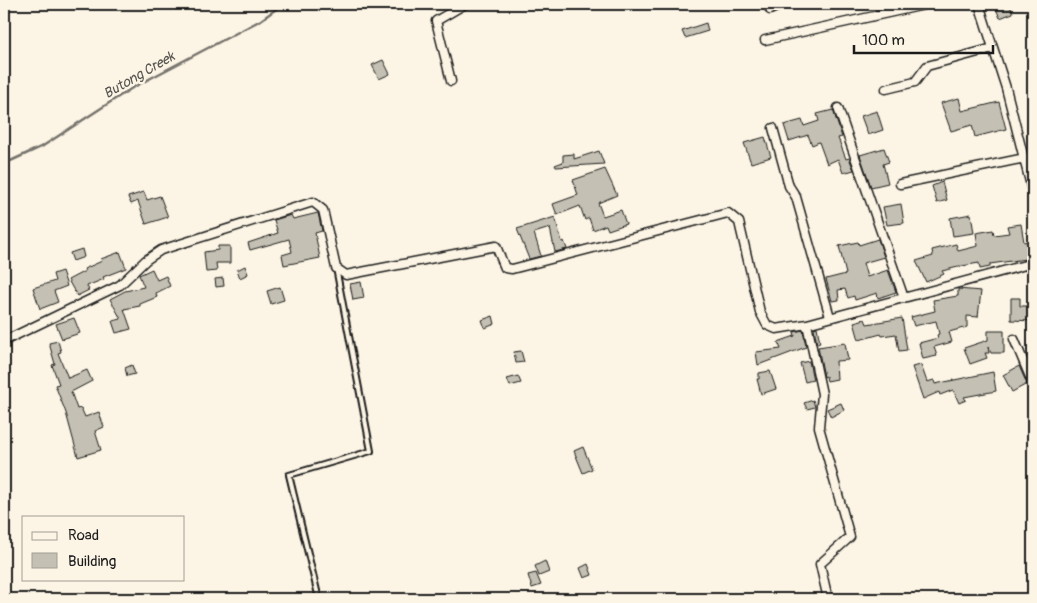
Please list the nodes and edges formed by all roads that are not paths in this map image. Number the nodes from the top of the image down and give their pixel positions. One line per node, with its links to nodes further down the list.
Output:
1 (465, 4): 8 (street)
2 (784, 4): 5 (street)
3 (929, 4): 6 (street)
4 (979, 4): 7 (street)
5 (770, 10)
6 (765, 40)
7 (993, 48): 9 (street); 12 (street)
8 (452, 81)
9 (886, 89)
10 (838, 108): 17 (street)
11 (773, 128): 18 (street)
12 (1025, 158): 13 (street); 14 (street)
13 (900, 184)
14 (1033, 194)
15 (1033, 263): 17 (street)
16 (336, 268): 19 (street); 21 (street); 23 (lane)
17 (904, 298): 18 (street)
18 (830, 317): 19 (street)
19 (807, 324): 24 (street)
20 (1014, 339): 22 (street)
21 (4, 341)
22 (1033, 384)
23 (319, 599)
24 (828, 599)

